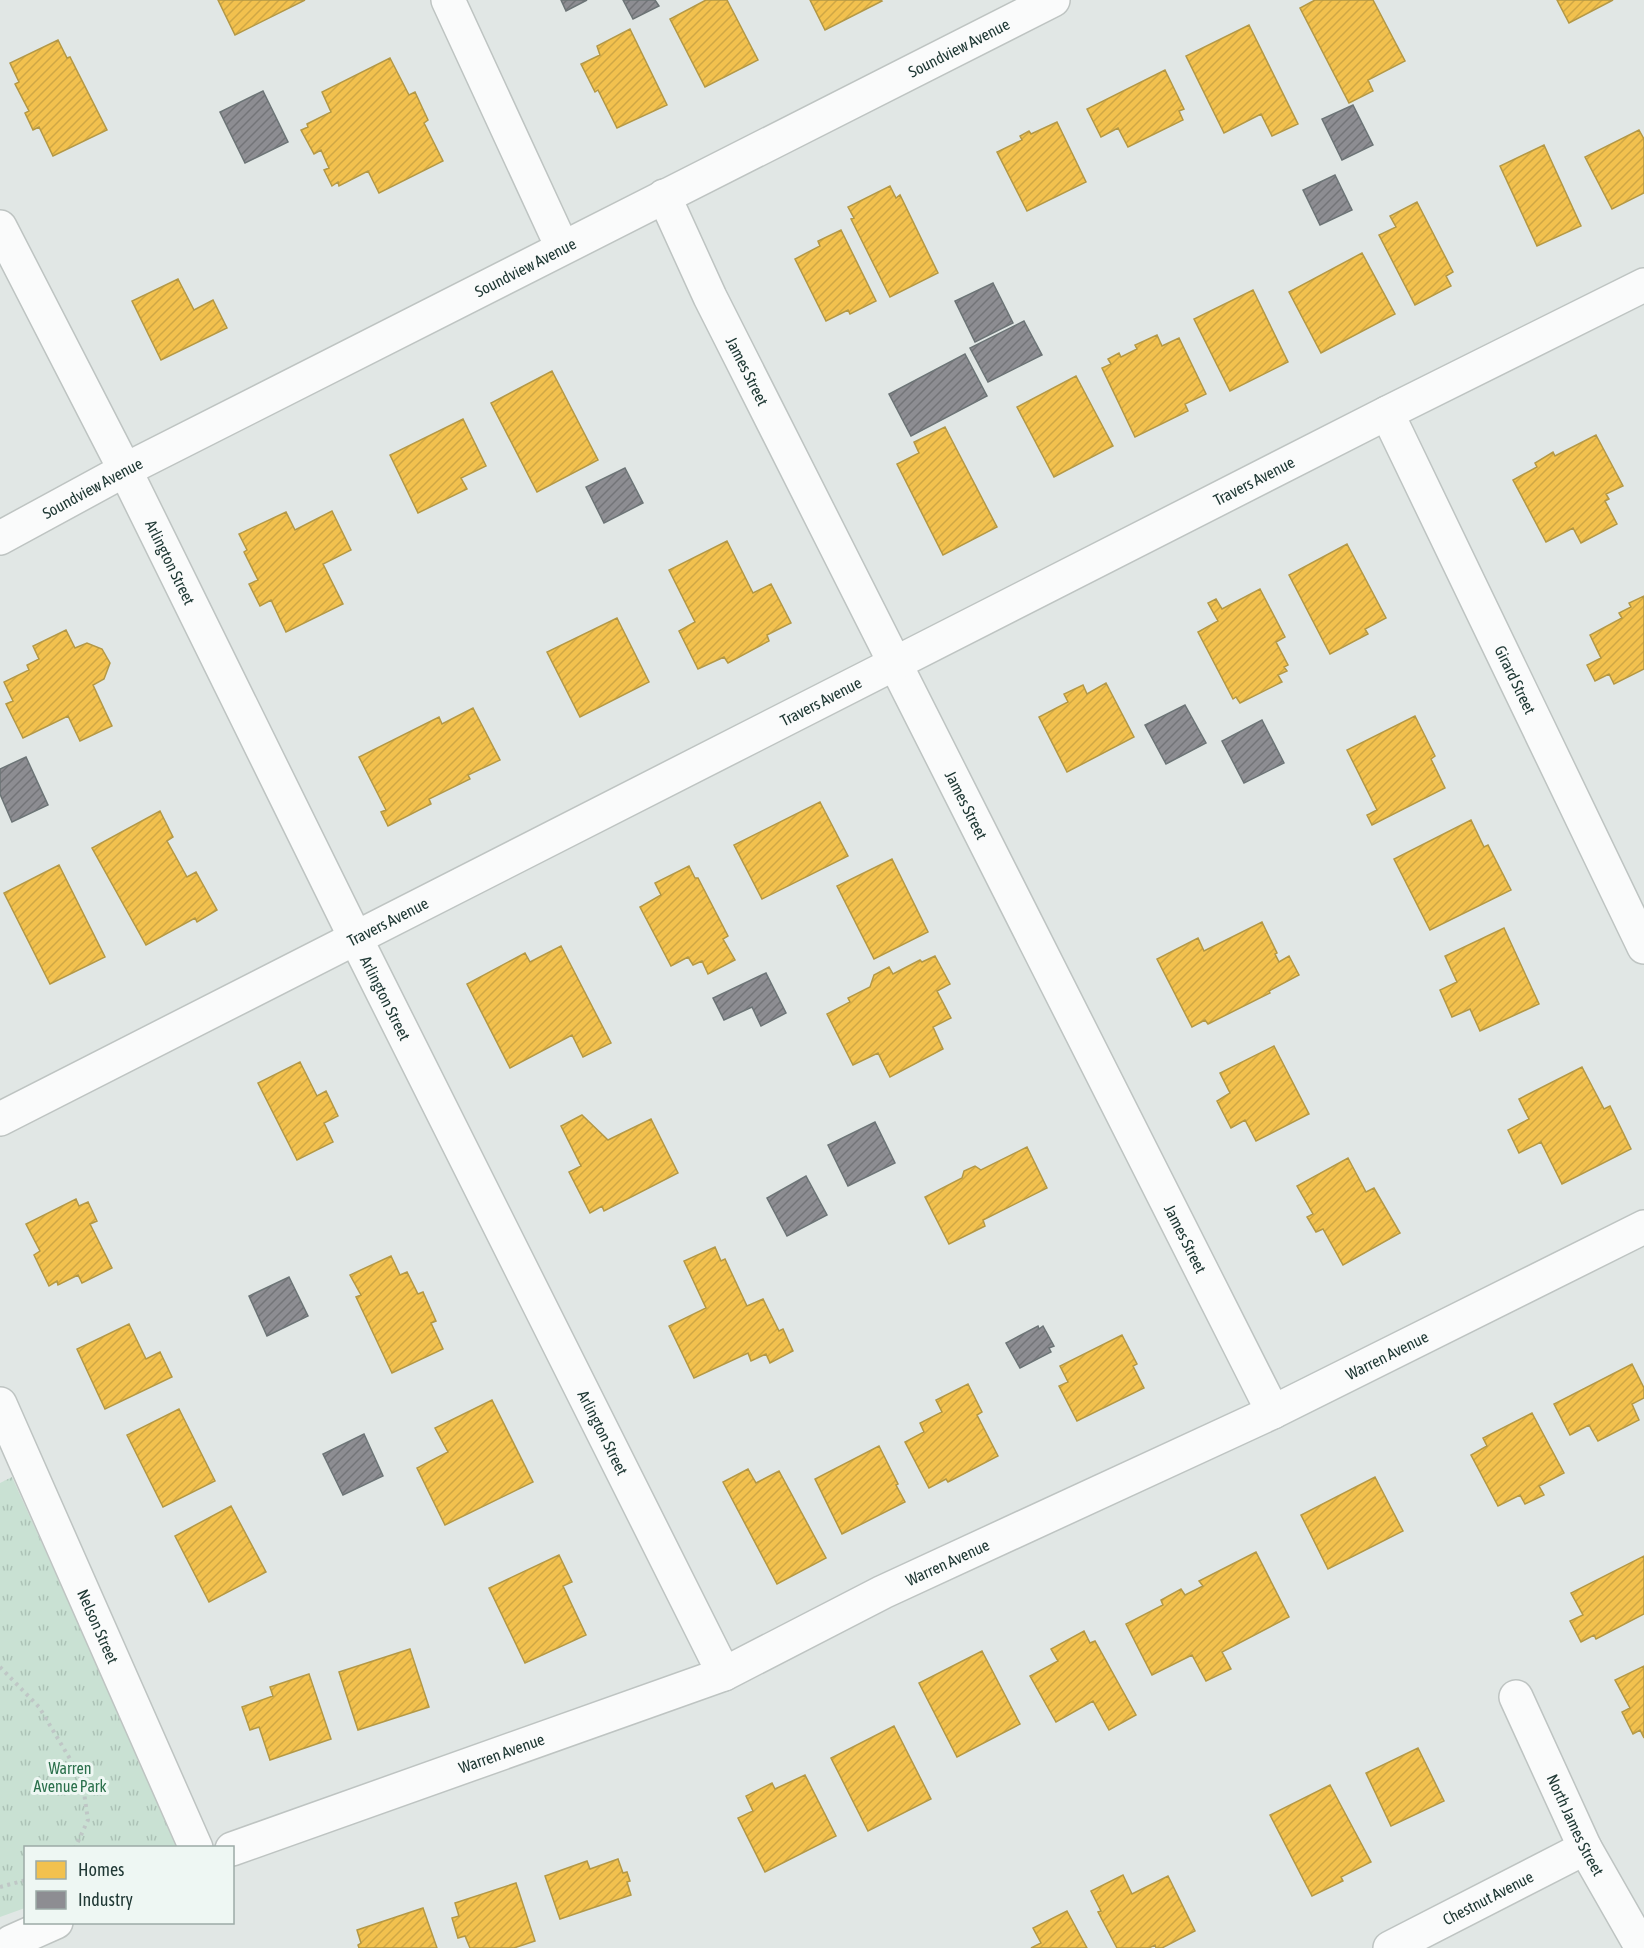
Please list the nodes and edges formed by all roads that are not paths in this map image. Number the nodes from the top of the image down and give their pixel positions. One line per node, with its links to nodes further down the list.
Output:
1 (448, 0): 5 (street)
2 (1053, 0): 3 (street, Soundview Avenue)
3 (664, 196): 5 (street, Soundview Avenue); 10 (street, James Street)
4 (0, 227): 8 (street, Arlington Street)
5 (562, 247): 8 (street, Soundview Avenue)
6 (1644, 285): 7 (street, Travers Avenue)
7 (1387, 413): 10 (street, Travers Avenue); 12 (street, Girard Street)
8 (125, 470): 9 (street, Soundview Avenue); 11 (street, Arlington Street)
9 (0, 538)
10 (896, 664): 11 (street, Travers Avenue); 16 (street, James Street)
11 (356, 939): 13 (street, Travers Avenue); 17 (street, Arlington Street)
12 (1644, 947)
13 (0, 1119)
14 (1644, 1227): 16 (street, Warren Avenue)
15 (0, 1404): 19 (street, Nelson Street)
16 (1274, 1412): 17 (street, Warren Avenue)
17 (724, 1674): 20 (street, Warren Avenue)
18 (1516, 1697): 21 (street, North James Street)
19 (195, 1846)
20 (234, 1848)
21 (1585, 1848): 24 (street, Chestnut Avenue); 25 (street, North James Street)
22 (54, 1924): 23 (street)
23 (11, 1942)
24 (1390, 1948)
25 (1642, 1948)

